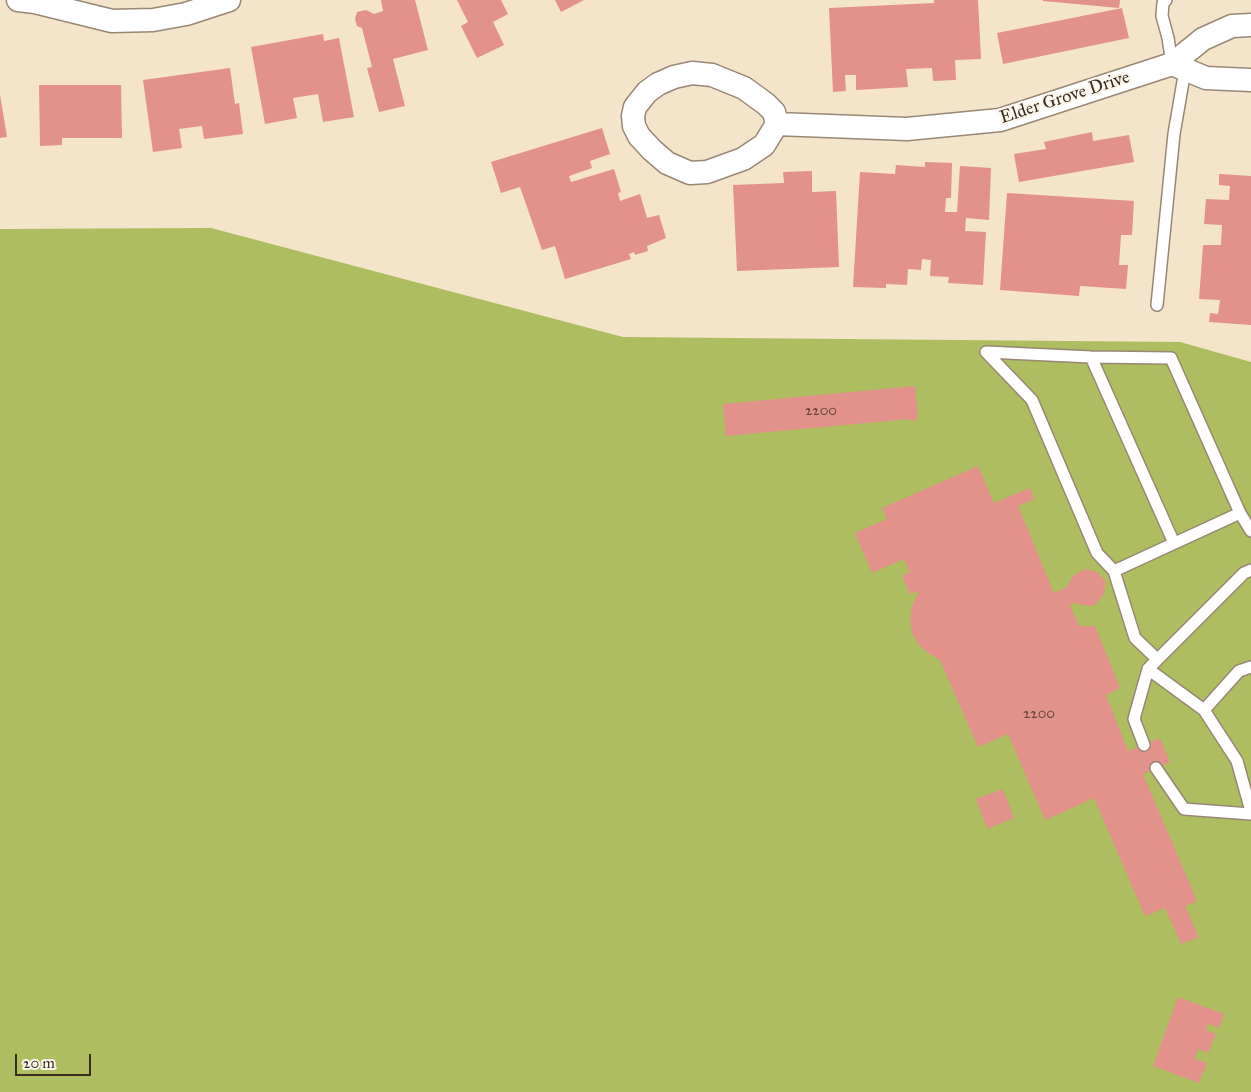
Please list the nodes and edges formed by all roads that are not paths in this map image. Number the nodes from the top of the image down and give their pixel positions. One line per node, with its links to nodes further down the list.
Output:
1 (21, 0): 2 (street)
2 (229, 0)
3 (1166, 0): 5 (lane)
4 (1251, 25): 5 (street, Elder Grove Drive)
5 (1179, 67): 6 (street); 7 (street, Elder Grove Drive); 8 (lane)
6 (1251, 80)
7 (778, 124): 7 (street)
8 (1157, 306)
9 (1091, 357): 10 (lane); 12 (lane); 14 (lane)
10 (1240, 513): 11 (lane); 12 (lane)
11 (1251, 531)
12 (1174, 543): 14 (lane)
13 (1251, 570): 15 (lane)
14 (1114, 571): 15 (lane)
15 (1157, 659): 17 (lane)
16 (1251, 667): 18 (lane)
17 (1148, 669): 18 (lane); 19 (lane)
18 (1204, 710): 22 (lane)
19 (1144, 745)
20 (1251, 767): 22 (lane)
21 (1156, 768): 23 (lane)
22 (1240, 771): 23 (lane)
23 (1251, 812)

